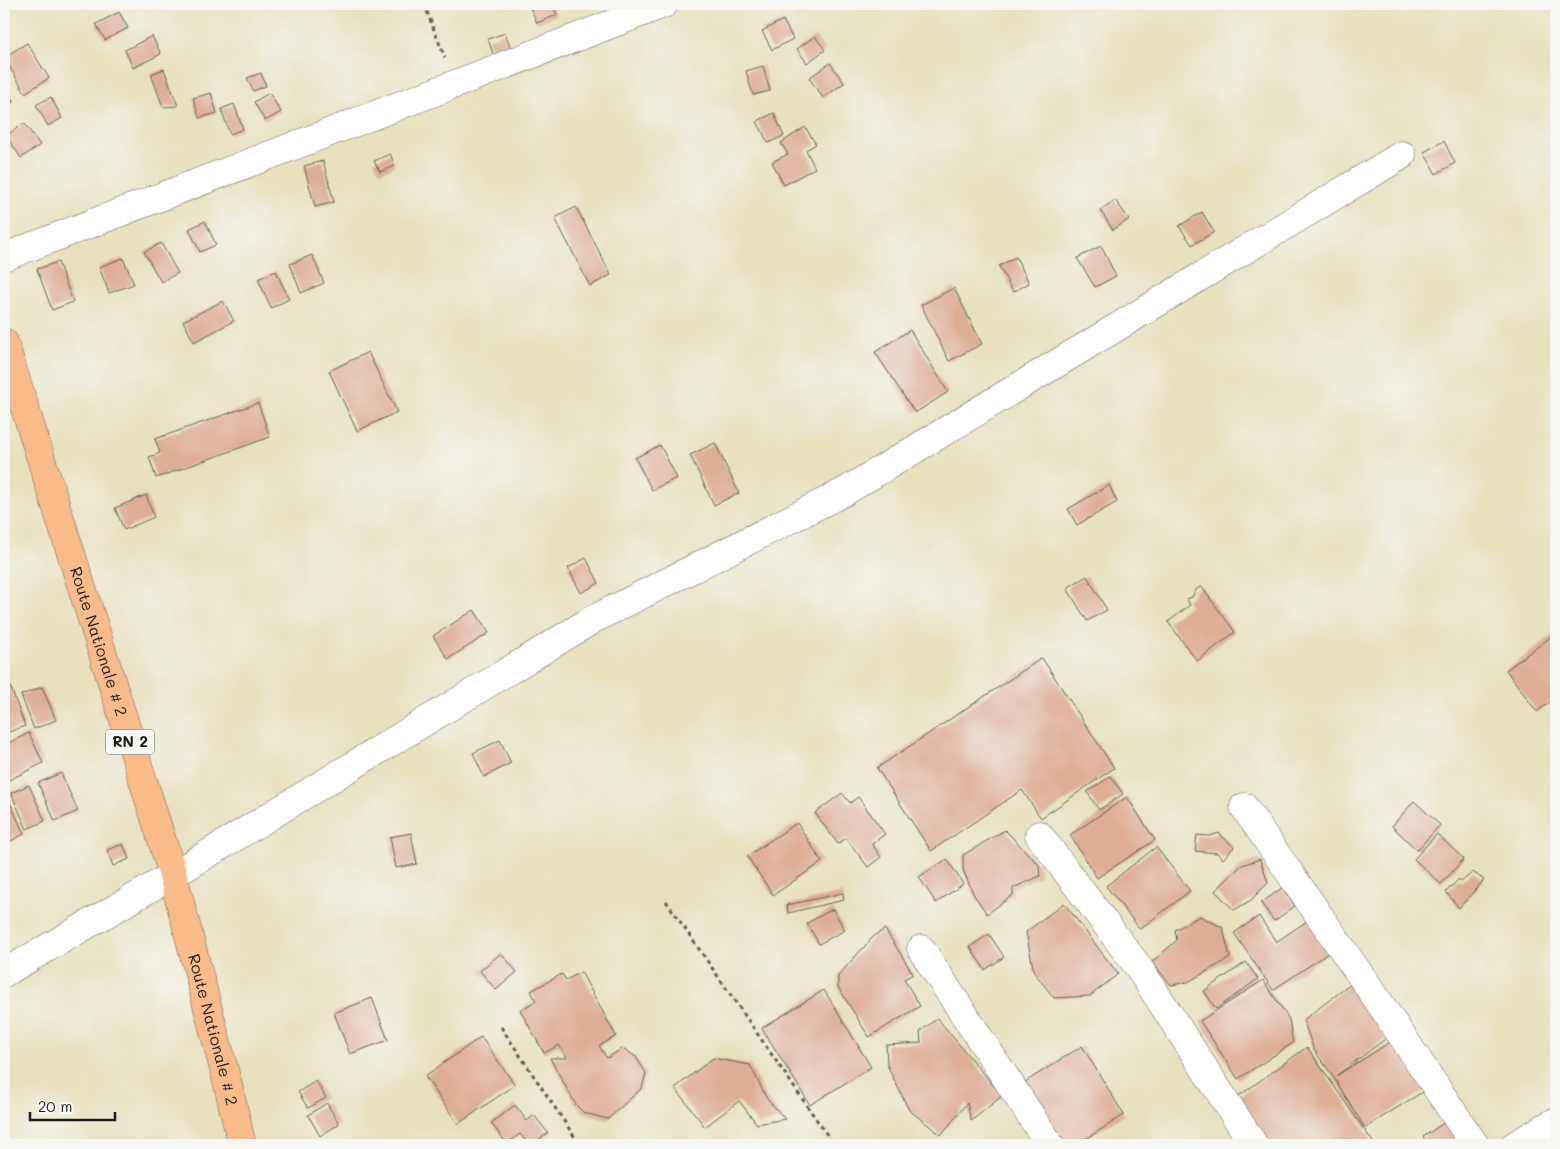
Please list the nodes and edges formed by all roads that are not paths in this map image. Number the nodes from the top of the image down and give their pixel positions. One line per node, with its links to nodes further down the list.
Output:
1 (664, 4): 3 (street)
2 (1402, 155): 7 (street)
3 (4, 257)
4 (4, 342): 7 (main road, Route Nationale # 2 / RN 2)
5 (1244, 807): 14 (street)
6 (1039, 835): 13 (street)
7 (173, 876): 9 (street); 11 (main road, Route Nationale # 2 / RN 2)
8 (921, 949): 12 (street)
9 (4, 973)
10 (1556, 1121): 15 (street)
11 (242, 1145)
12 (1050, 1145)
13 (1254, 1145)
14 (1475, 1145)
15 (1515, 1145)

